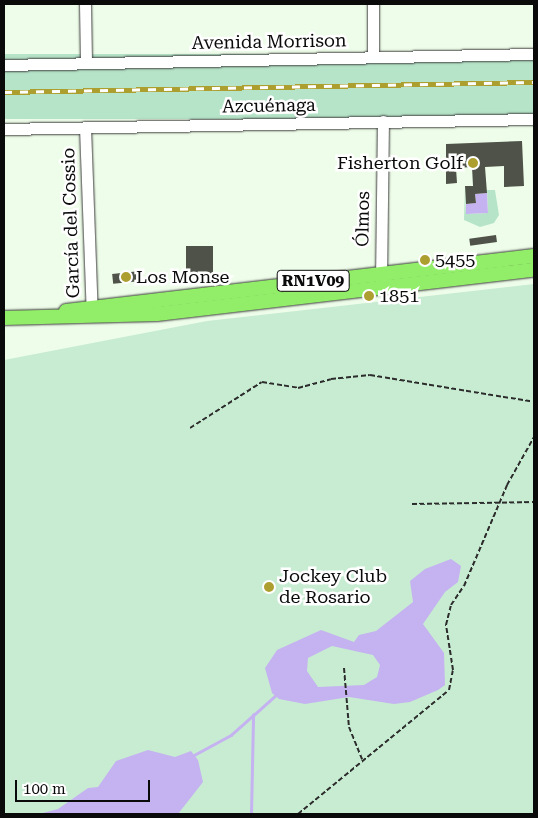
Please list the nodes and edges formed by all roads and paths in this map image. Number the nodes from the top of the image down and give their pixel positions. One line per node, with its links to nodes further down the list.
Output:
1 (85, 4): 5 (street)
2 (373, 4): 4 (street)
3 (534, 54): 4 (street, Avenida Morrison)
4 (373, 57): 5 (street, Avenida Morrison)
5 (86, 63): 6 (street, Avenida Morrison)
6 (4, 65)
7 (534, 119): 8 (street, Azcuénaga)
8 (383, 122): 9 (street, Azcuénaga); 13 (street, Ólmos)
9 (85, 127): 10 (street, Azcuénaga); 14 (street, García del Cossio)
10 (4, 129)
11 (534, 256): 13 (main road, RN1V09)
12 (534, 270): 13 (main road, RN1V09)
13 (380, 280): 14 (main road, RN1V09)
14 (92, 313): 15 (main road, RN1V09)
15 (4, 318)
16 (534, 402): 17 (path)
17 (190, 428)
18 (534, 437): 19 (path)
19 (500, 500): 20 (path); 21 (path); 23 (path)
20 (534, 502)
21 (412, 504)
22 (344, 668): 23 (path)
23 (363, 761): 24 (path)
24 (298, 814)

